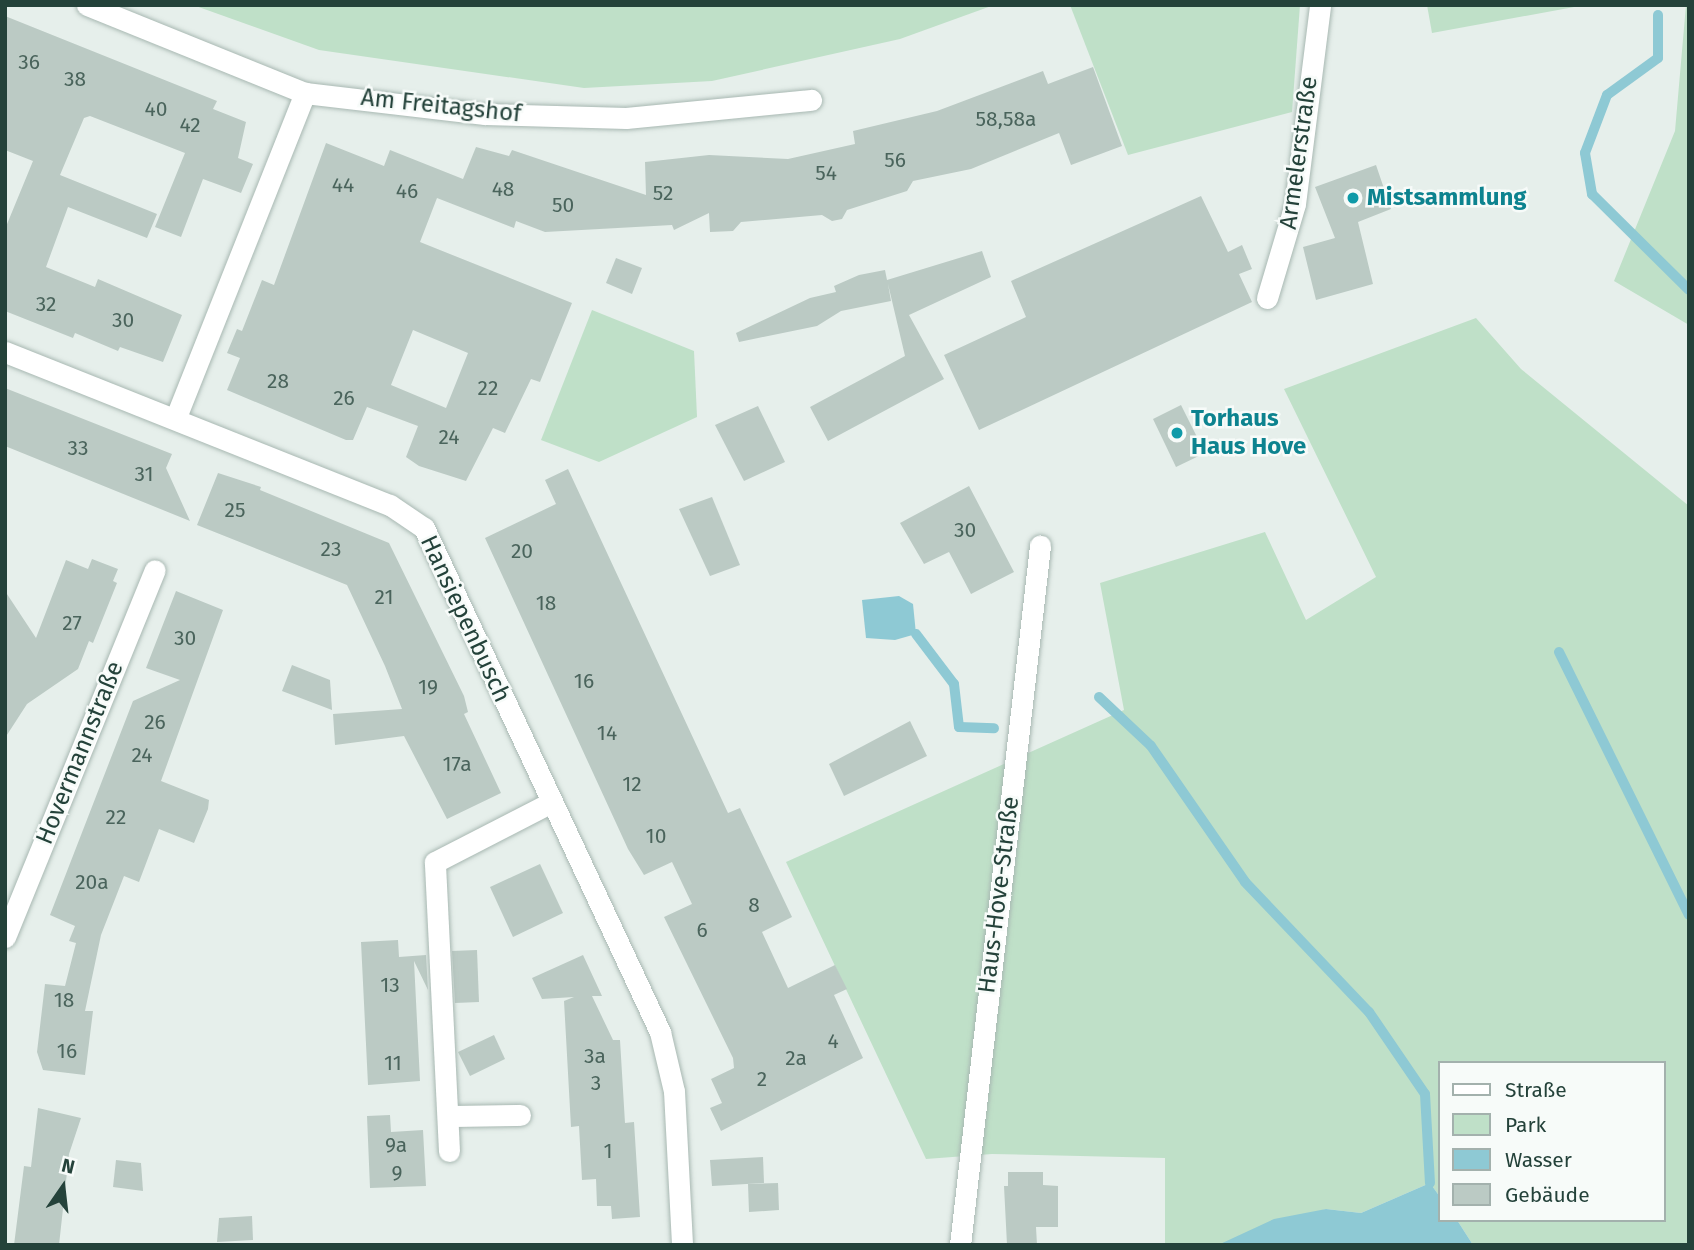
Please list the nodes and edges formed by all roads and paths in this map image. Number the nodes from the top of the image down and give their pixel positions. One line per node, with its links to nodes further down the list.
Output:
1 (87, 5): 3 (street, Am Freitagshof)
2 (1320, 5): 5 (street, Armelerstraße)
3 (305, 93): 4 (street, Am Freitagshof); 7 (street)
4 (811, 100)
5 (1267, 298)
6 (5, 352): 7 (street, Hansiepenbusch)
7 (176, 418): 10 (street, Hansiepenbusch)
8 (1040, 546): 16 (street, Haus-Hove-Straße)
9 (155, 570): 11 (street, Hovermannstraße)
10 (550, 803): 13 (street); 15 (street, Hansiepenbusch)
11 (5, 933)
12 (520, 1115): 13 (street)
13 (448, 1116): 14 (street)
14 (449, 1151)
15 (682, 1245)
16 (960, 1245)

